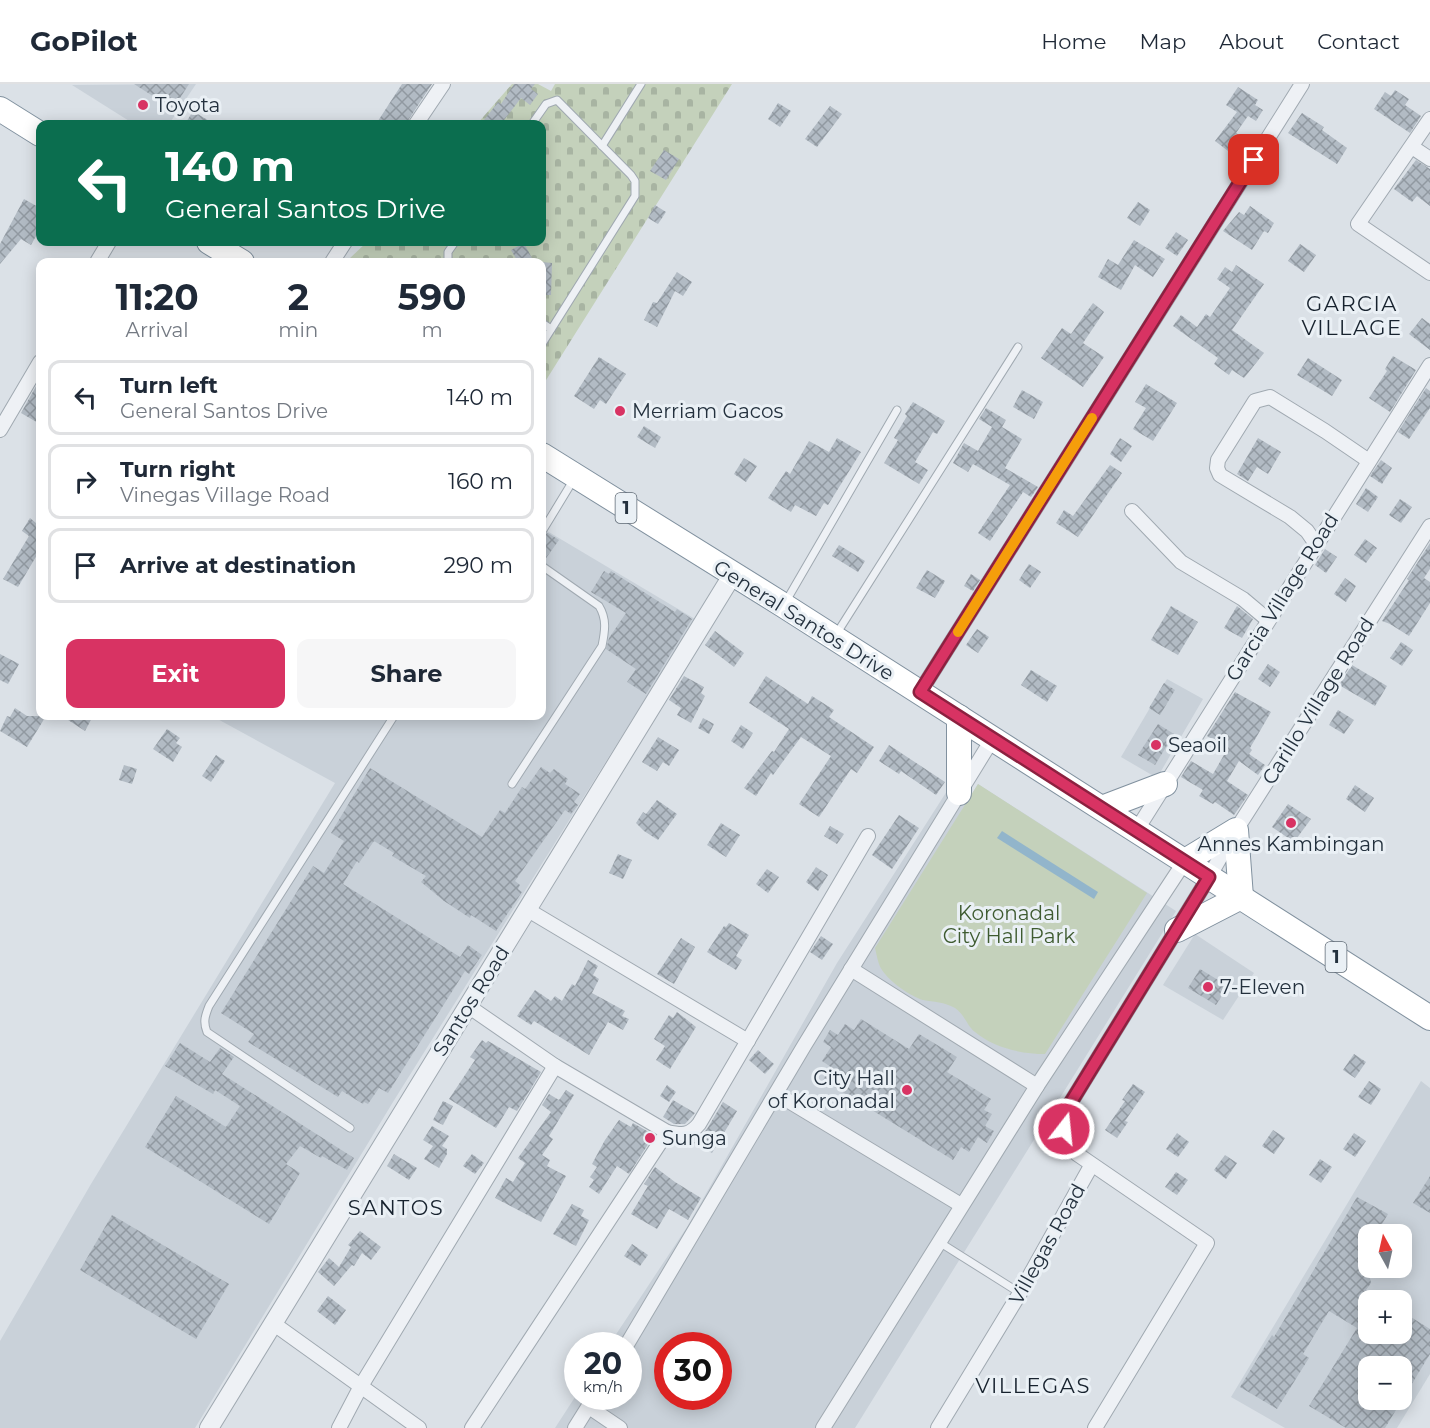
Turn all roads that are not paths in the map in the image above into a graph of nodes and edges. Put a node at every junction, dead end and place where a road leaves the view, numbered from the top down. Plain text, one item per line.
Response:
1 (443, 84) edge
2 (641, 84) edge
3 (1302, 84) edge
4 (0, 109) edge
5 (1430, 119) edge
6 (419, 120) edge
7 (535, 120) edge
8 (36, 132) edge
9 (602, 146) junction
10 (1412, 147) junction
11 (1430, 159) edge
12 (216, 246) edge
13 (235, 258) edge
14 (1430, 273) edge
15 (546, 326) edge
16 (551, 329) junction
17 (546, 337) edge
18 (1018, 347) dead end
19 (1430, 365) edge
20 (36, 369) edge
21 (897, 410) dead end
22 (0, 430) edge
23 (546, 458) edge
24 (1369, 460) junction
25 (575, 477) junction
26 (1132, 511) dead end
27 (546, 525) edge
28 (1430, 527) edge
29 (1316, 544) junction
30 (546, 569) edge
31 (733, 574) junction
32 (783, 605) junction
33 (1268, 621) junction
34 (834, 638) junction
35 (920, 692) junction
36 (959, 717) junction
37 (391, 720) edge
38 (993, 738) junction
39 (512, 784) dead end
40 (1165, 784) junction
41 (959, 793) junction
42 (1102, 808) junction
43 (1236, 830) junction
44 (1136, 831) junction
45 (868, 836) dead end
46 (1185, 861) junction
47 (1209, 877) junction
48 (1241, 897) junction
49 (528, 910) junction
50 (1177, 930) junction
51 (851, 969) junction
52 (468, 1006) junction
53 (1430, 1018) edge
54 (748, 1041) junction
55 (555, 1066) junction
56 (1037, 1086) junction
57 (777, 1094) junction
58 (350, 1128) dead end
59 (667, 1132) junction
60 (1091, 1166) junction
61 (961, 1205) junction
62 (939, 1242) junction
63 (1020, 1293) junction
64 (274, 1324) junction
65 (634, 1332) edge
66 (362, 1386) junction
67 (587, 1410) edge
68 (601, 1410) edge
69 (209, 1428) edge
70 (339, 1428) edge
71 (419, 1428) edge
72 (472, 1428) edge
73 (575, 1428) edge
74 (620, 1428) edge
75 (823, 1428) edge
76 (938, 1428) edge
77 (1095, 1428) edge

1 - 6 street
2 - 9 lane
3 - 35 street
4 - 8 highway
5 - 10 street
7 - 9 lane
9 - 16 lane
10 - 11 street
10 - 14 street
12 - 13 highway
15 - 16 lane
16 - 17 lane
18 - 34 lane
19 - 24 street, Garcia Village Road
20 - 22 street
21 - 32 lane
23 - 25 highway, General Santos Drive / 1
24 - 29 street, Garcia Village Road
24 - 29 street
25 - 27 lane
25 - 31 highway, General Santos Drive / 1
26 - 33 street
28 - 43 street, Carillo Village Road
29 - 33 street, Garcia Village Road
30 - 39 lane
31 - 32 highway, General Santos Drive / 1
31 - 49 street, Santos Road
32 - 34 highway, General Santos Drive / 1
33 - 40 street, Garcia Village Road
34 - 35 highway, General Santos Drive / 1
35 - 36 highway, General Santos Drive / 1
36 - 38 highway, General Santos Drive / 1
36 - 41 highway
37 - 58 lane
38 - 41 street
38 - 42 highway, General Santos Drive / 1
40 - 42 highway
40 - 44 street, Garcia Village Road
41 - 51 street
42 - 44 highway, General Santos Drive / 1
43 - 46 highway
43 - 47 street, Carillo Village Road
43 - 48 highway
44 - 46 highway, General Santos Drive / 1
45 - 54 street
46 - 47 highway, General Santos Drive / 1
46 - 56 street
47 - 48 highway, General Santos Drive / 1
47 - 50 street, Villegas Road
48 - 50 highway
48 - 53 highway, General Santos Drive / 1
49 - 52 street, Santos Road
49 - 54 street
50 - 60 street, Villegas Road
51 - 56 street
51 - 57 street
52 - 55 street
52 - 64 street, Santos Road
54 - 59 street
55 - 59 street
55 - 66 street
56 - 61 street
57 - 61 street
57 - 65 street
59 - 72 street
60 - 63 street, Villegas Road
60 - 77 street
61 - 62 street
62 - 63 lane
62 - 75 street
63 - 76 street, Villegas Road
64 - 66 street
64 - 69 street, Santos Road
66 - 70 street
66 - 71 street
67 - 73 street
68 - 74 street

